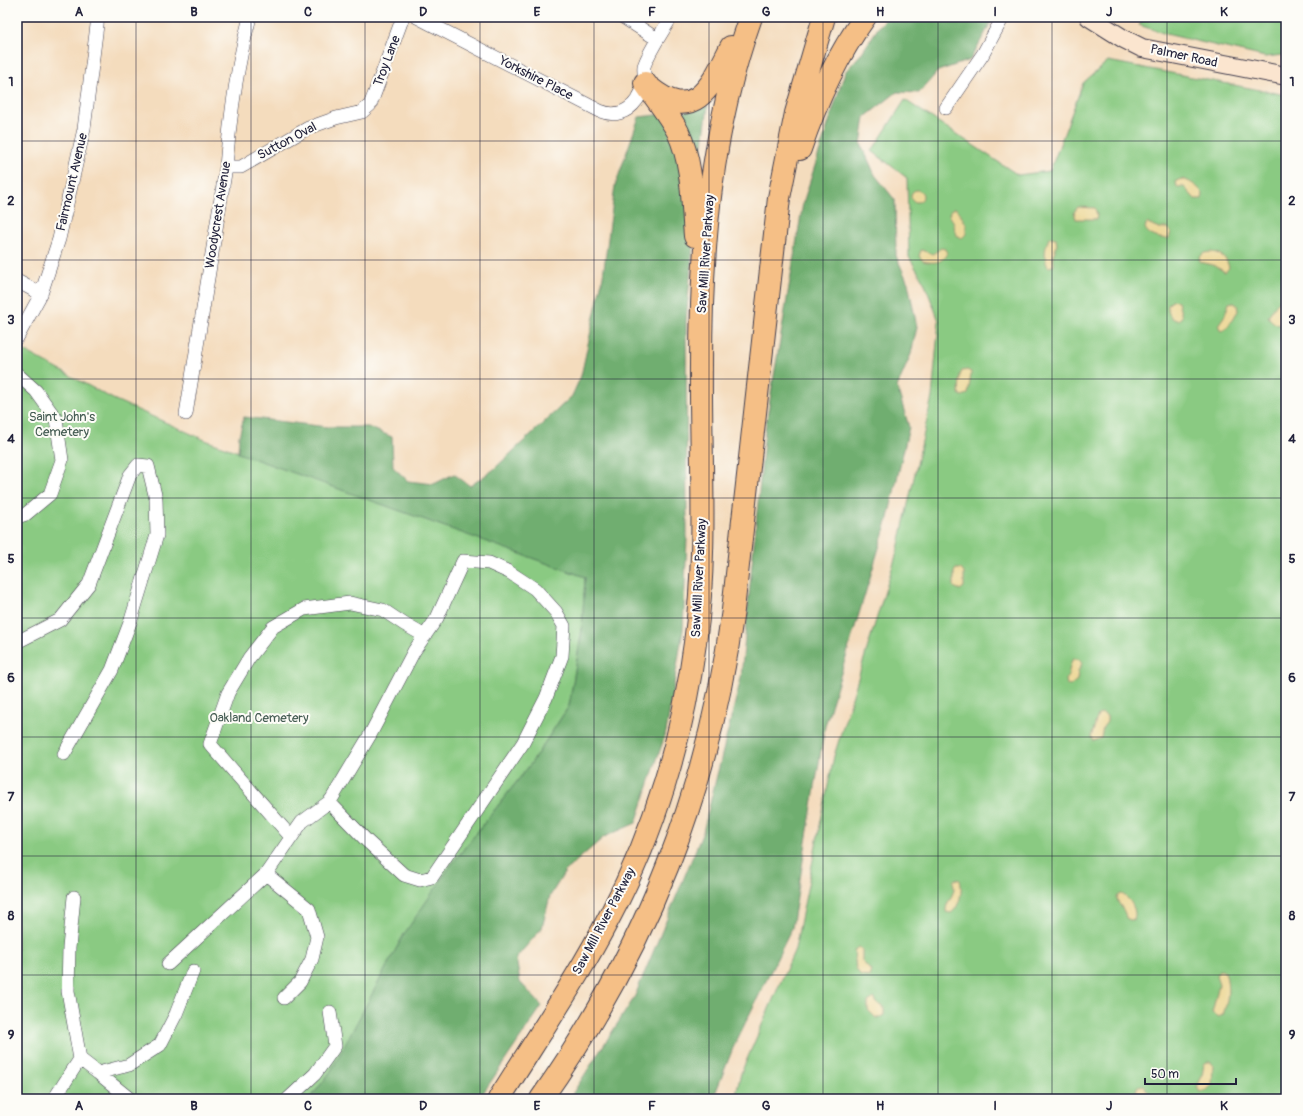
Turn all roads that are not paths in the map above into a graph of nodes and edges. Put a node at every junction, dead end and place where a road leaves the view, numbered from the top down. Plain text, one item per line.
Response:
1 (98, 17) edge
2 (250, 17) edge
3 (404, 17) edge
4 (417, 17) edge
5 (623, 17) edge
6 (671, 17) edge
7 (746, 17) edge
8 (751, 17) edge
9 (824, 17) edge
10 (865, 17) edge
11 (1003, 17) edge
12 (1089, 17) edge
13 (657, 39) junction
14 (1286, 76) edge
15 (645, 83) junction
16 (370, 105) joint
17 (946, 108) dead end
18 (226, 167) junction
19 (776, 220) junction
20 (17, 281) edge
21 (41, 294) junction
22 (701, 322) junction
23 (17, 338) edge
24 (17, 374) edge
25 (186, 414) dead end
26 (17, 517) edge
27 (425, 636) junction
28 (17, 642) edge
29 (64, 754) dead end
30 (329, 802) junction
31 (291, 837) junction
32 (266, 874) junction
33 (74, 897) dead end
34 (168, 964) dead end
35 (193, 971) dead end
36 (284, 998) dead end
37 (330, 1012) dead end
38 (80, 1059) junction
39 (98, 1073) junction
40 (54, 1099) edge
41 (130, 1099) edge
42 (288, 1099) edge
43 (499, 1099) edge
44 (541, 1099) edge

1 - 21 street, Fairmount Avenue
2 - 18 street, Woodycrest Avenue
3 - 16 street, Troy Lane
4 - 15 street, Yorkshire Place
5 - 13 street
6 - 13 street
7 - 15 highway
8 - 22 highway, Saw Mill River Parkway
9 - 19 highway
10 - 19 highway
11 - 17 street
12 - 14 street, Palmer Road
13 - 15 street
15 - 22 highway
16 - 18 street, Sutton Oval
18 - 25 street, Woodycrest Avenue
19 - 44 highway
20 - 21 street
21 - 23 street, Fairmount Avenue
22 - 43 highway, Saw Mill River Parkway
24 - 26 street
27 - 30 street
27 - 30 street
27 - 31 street
28 - 29 street
30 - 31 street
31 - 32 street
32 - 34 street
32 - 36 street
33 - 38 street
35 - 39 street
37 - 42 street
38 - 39 street
38 - 40 street
39 - 41 street

